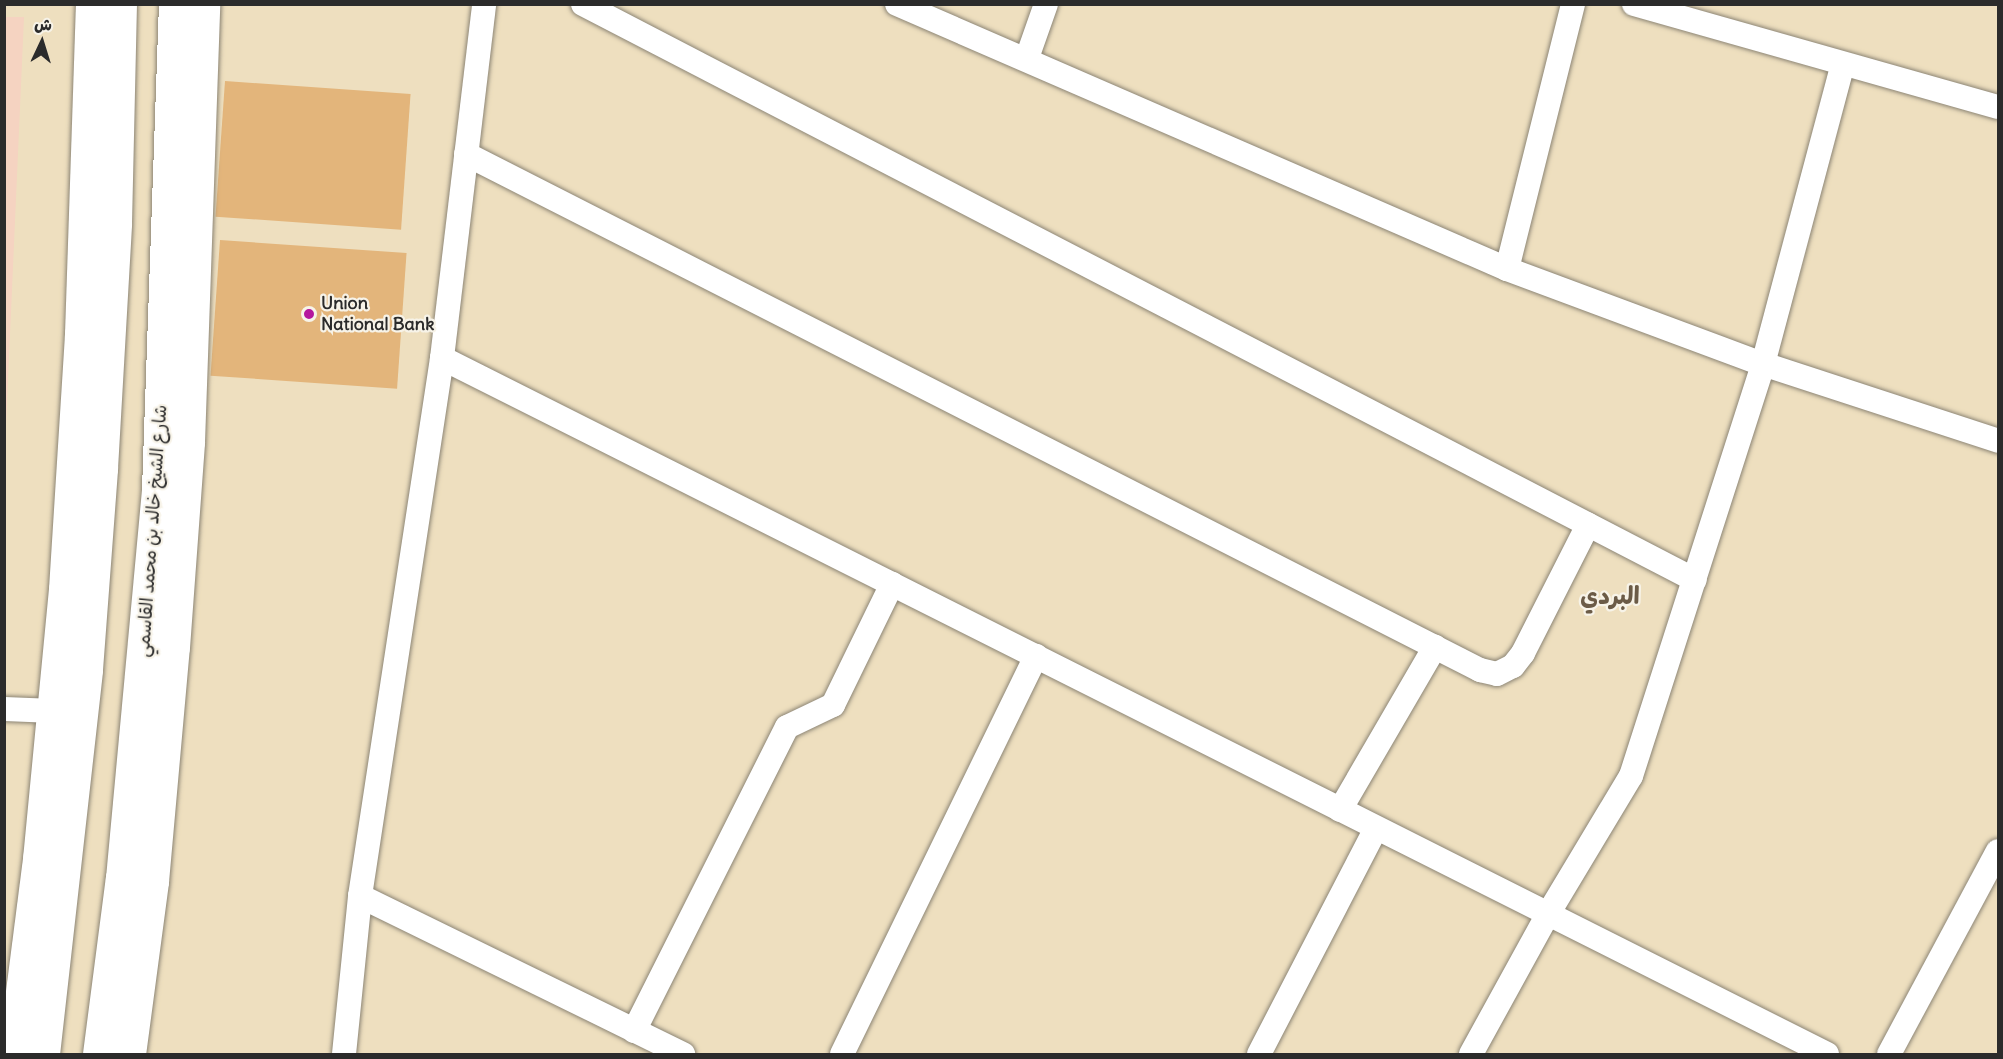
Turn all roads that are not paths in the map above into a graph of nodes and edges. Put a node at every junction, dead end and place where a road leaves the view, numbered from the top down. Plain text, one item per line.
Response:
1 (92, 4) edge
2 (120, 4) edge
3 (175, 4) edge
4 (203, 4) edge
5 (484, 4) edge
6 (583, 4) edge
7 (897, 4) edge
8 (1046, 4) edge
9 (1573, 4) edge
10 (1634, 4) edge
11 (1681, 11) edge
12 (1027, 58) junction
13 (1843, 64) junction
14 (1998, 107) edge
15 (466, 154) junction
16 (1507, 269) junction
17 (442, 358) junction
18 (1763, 363) junction
19 (1998, 441) edge
20 (88, 467) junction
21 (1588, 525) junction
22 (1695, 580) junction
23 (892, 584) junction
24 (1436, 647) junction
25 (1036, 656) junction
26 (4, 709) edge
27 (55, 711) junction
28 (1340, 810) junction
29 (1377, 828) junction
30 (1998, 851) edge
31 (137, 879) junction
32 (360, 896) junction
33 (1548, 914) junction
34 (634, 1030) junction
35 (14, 1054) edge
36 (43, 1054) edge
37 (99, 1054) edge
38 (129, 1054) edge
39 (344, 1054) edge
40 (683, 1054) edge
41 (842, 1054) edge
42 (1259, 1054) edge
43 (1471, 1054) edge
44 (1827, 1054) edge
45 (1889, 1054) edge

1 - 20 main road
2 - 20 main road
3 - 31 main road, شارع الشيخ خالد بن محمد القاسمي
4 - 31 main road
5 - 15 street
6 - 21 street
7 - 12 street
8 - 12 street
9 - 16 street
10 - 11 street
11 - 13 street
12 - 16 street
13 - 14 street
13 - 18 street
15 - 17 street
15 - 24 street
16 - 18 street
17 - 23 street
17 - 32 street
18 - 19 street
18 - 22 street
20 - 27 main road
20 - 36 main road
21 - 22 street
21 - 24 street
22 - 33 street
23 - 25 street
23 - 34 street
24 - 28 street
25 - 28 street
25 - 41 street
26 - 27 street
27 - 35 main road
28 - 29 street
29 - 33 street
29 - 42 street
30 - 45 street
31 - 37 main road, شارع الشيخ خالد بن محمد القاسمي
31 - 38 main road
32 - 34 street
32 - 39 street
33 - 43 street
33 - 44 street
34 - 40 street

